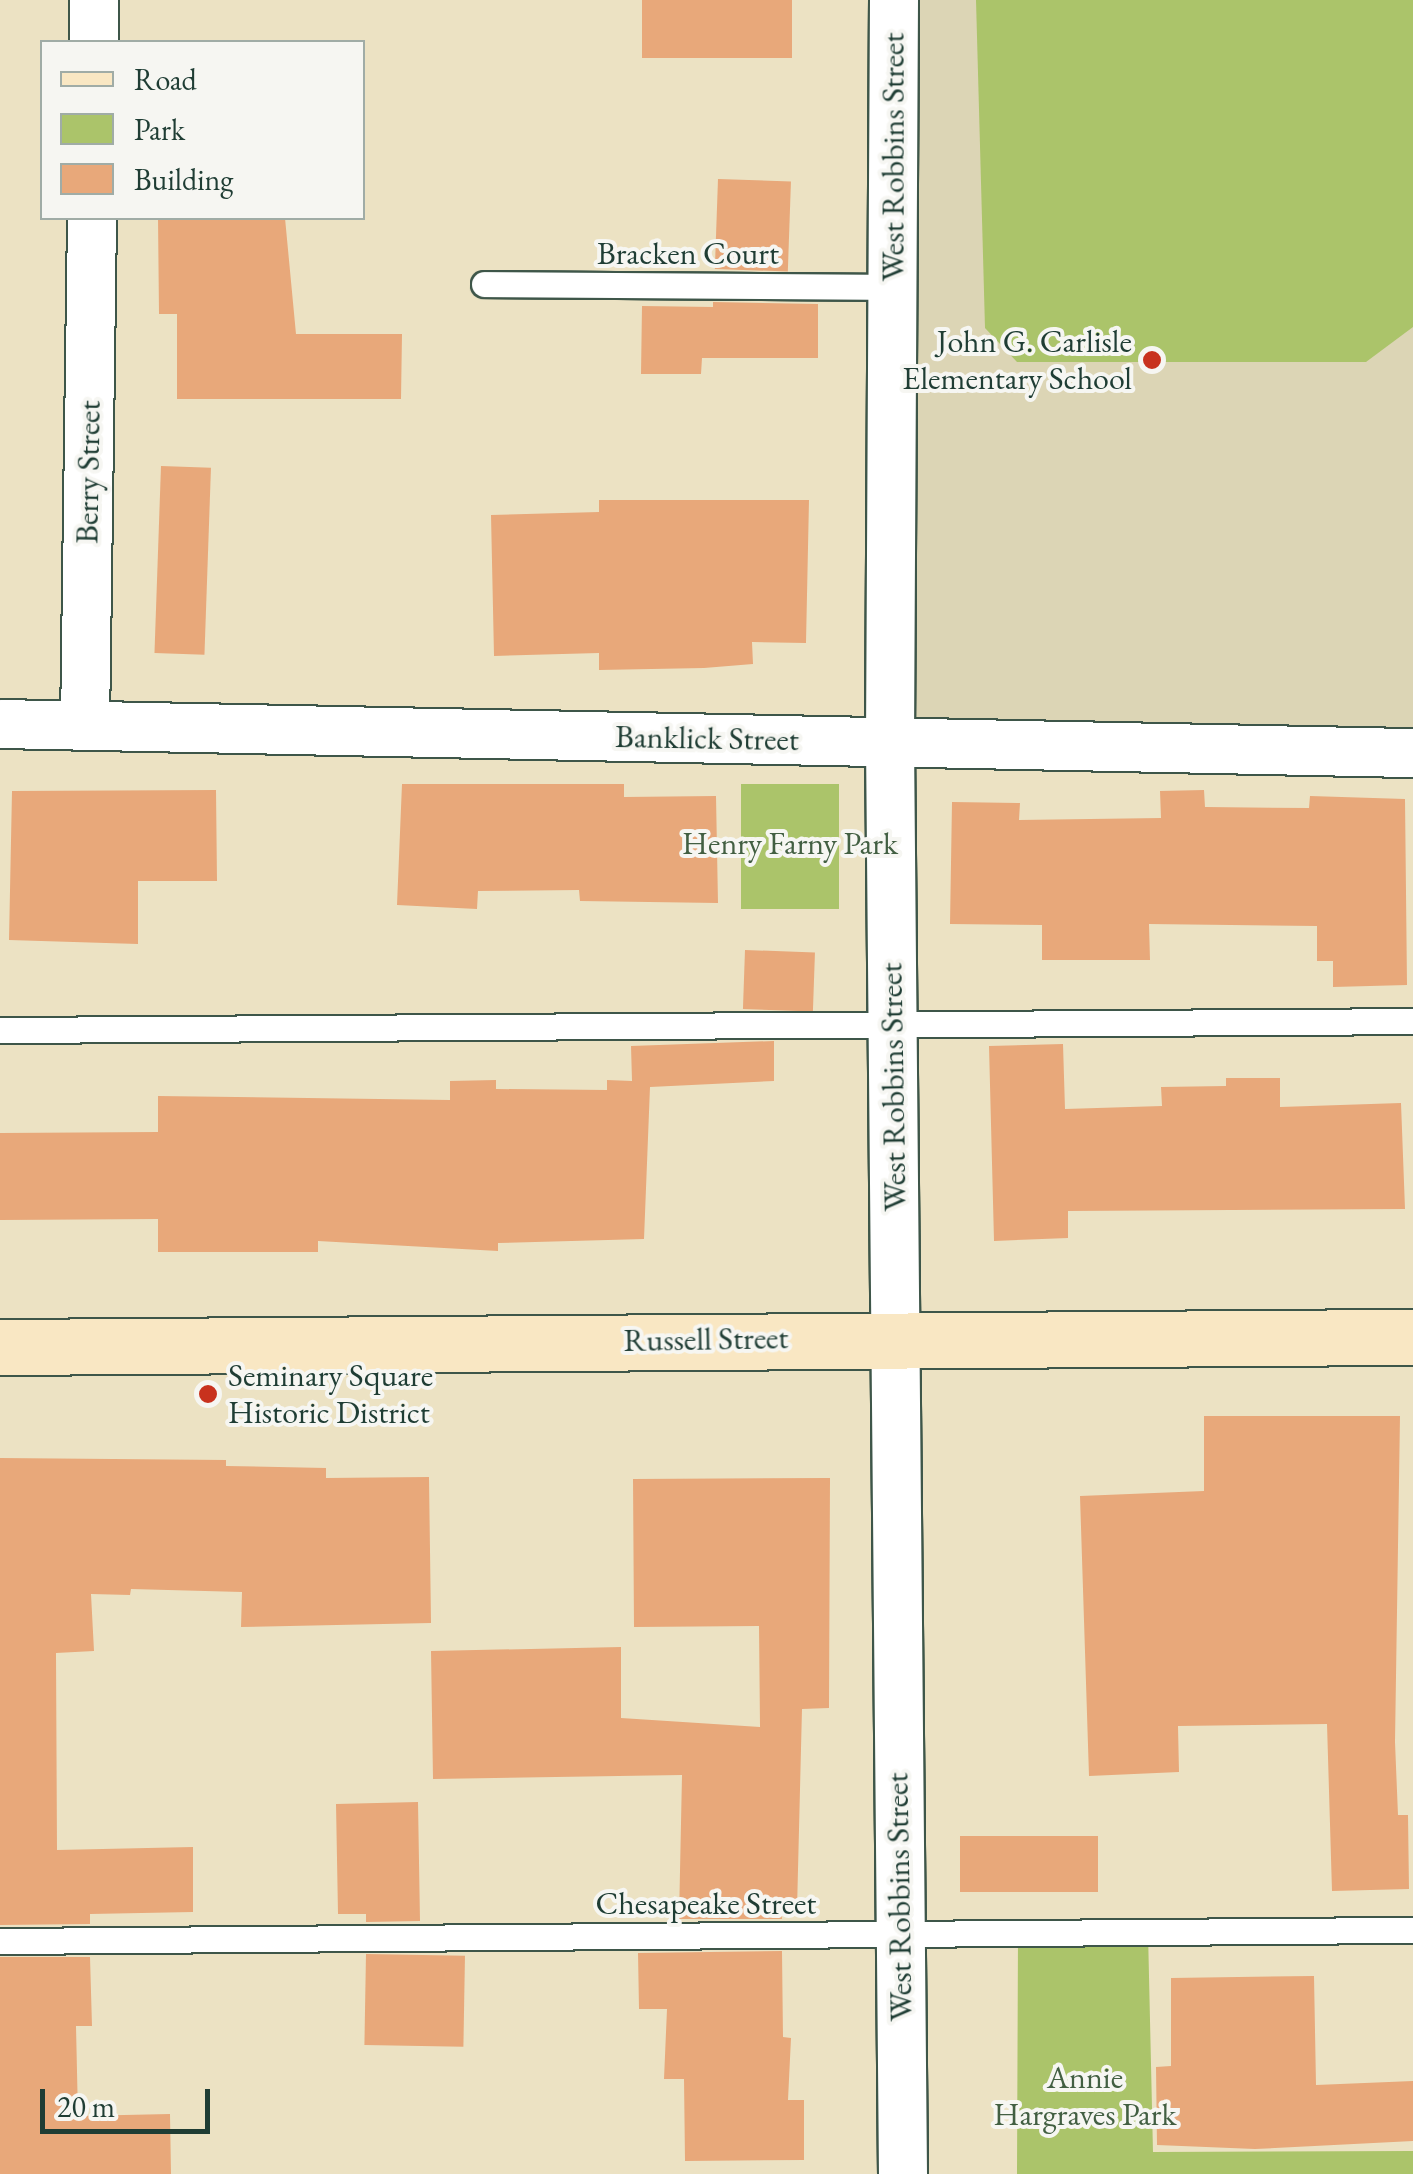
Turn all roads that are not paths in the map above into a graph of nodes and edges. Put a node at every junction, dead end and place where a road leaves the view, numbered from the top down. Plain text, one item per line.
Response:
1 (94, 0) edge
2 (894, 0) edge
3 (94, 40) edge
4 (92, 220) edge
5 (484, 284) dead end
6 (892, 287) junction
7 (0, 724) edge
8 (85, 726) junction
9 (890, 742) junction
10 (1413, 754) edge
11 (1413, 1022) edge
12 (892, 1024) junction
13 (0, 1030) edge
14 (1413, 1336) edge
15 (896, 1337) junction
16 (0, 1347) edge
17 (1413, 1930) edge
18 (899, 1934) junction
19 (0, 1941) edge
20 (903, 2174) edge

1 - 3 street
2 - 6 street, West Robbins Street
4 - 8 street, Berry Street
5 - 6 lane, Bracken Court
6 - 9 street, West Robbins Street
7 - 8 street, Banklick Street
8 - 9 street, Banklick Street
9 - 10 street, Banklick Street
9 - 12 street, West Robbins Street
11 - 12 lane
12 - 13 lane
12 - 15 street, West Robbins Street
14 - 15 street, Russell Street
15 - 16 street, Russell Street
15 - 18 street, West Robbins Street
17 - 18 lane, Chesapeake Street
18 - 19 lane, Chesapeake Street
18 - 20 street, West Robbins Street

